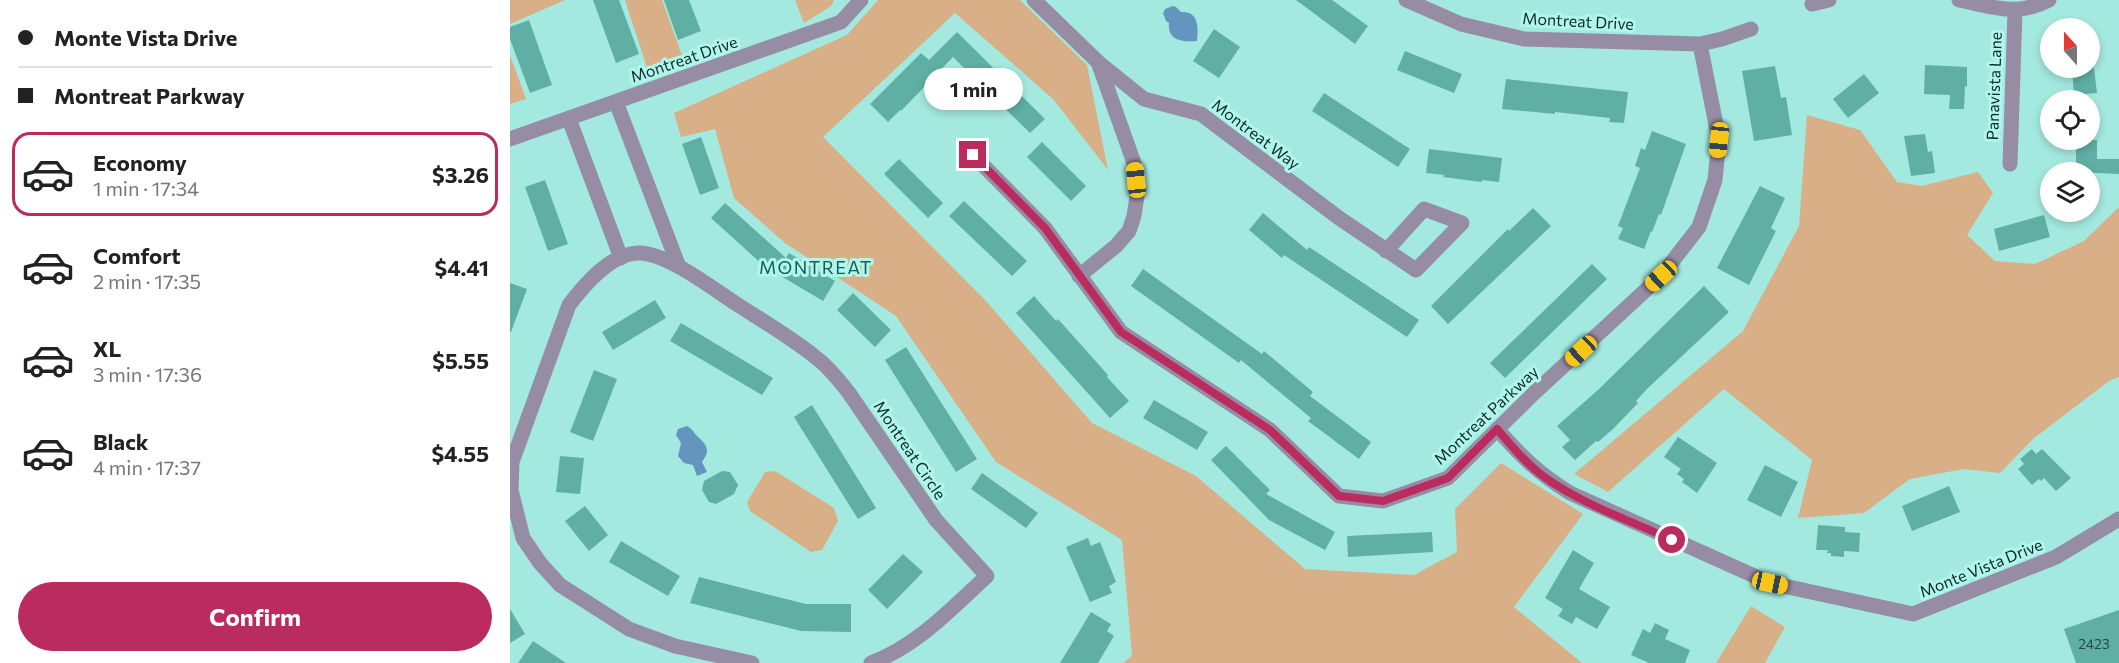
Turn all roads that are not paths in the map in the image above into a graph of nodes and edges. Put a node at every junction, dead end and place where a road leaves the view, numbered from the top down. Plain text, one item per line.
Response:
1 (861, 0) edge
2 (1035, 0) edge
3 (1407, 0) edge
4 (1829, 0) edge
5 (1959, 0) edge
6 (2049, 0) edge
7 (1812, 4) dead end
8 (2015, 11) junction
9 (1751, 29) dead end
10 (1700, 44) junction
11 (1098, 62) junction
12 (616, 102) junction
13 (569, 119) junction
14 (510, 139) edge
15 (973, 155) dead end
16 (2010, 164) dead end
17 (1386, 251) junction
18 (621, 258) junction
19 (679, 267) junction
20 (1079, 276) junction
21 (1497, 429) junction
22 (2119, 519) edge
23 (752, 663) edge
24 (871, 663) edge

1 - 12 street, Montreat Drive
2 - 11 street, Montreat Way
3 - 10 street, Montreat Drive
4 - 7 street
5 - 8 street
6 - 8 street
8 - 16 street, Panavista Lane
9 - 10 street, Montreat Drive
10 - 21 street, Montreat Parkway
11 - 17 street, Montreat Way
11 - 20 street, Montreat Way
12 - 13 street, Montreat Drive
12 - 19 street
13 - 14 street, Montreat Drive
13 - 18 street
15 - 20 street, Montreat Parkway
17 - 17 street, Montreat Way
18 - 19 street, Montreat Circle
18 - 23 street, Montreat Circle
19 - 24 street, Montreat Circle
20 - 21 street, Montreat Parkway
21 - 22 street, Monte Vista Drive

